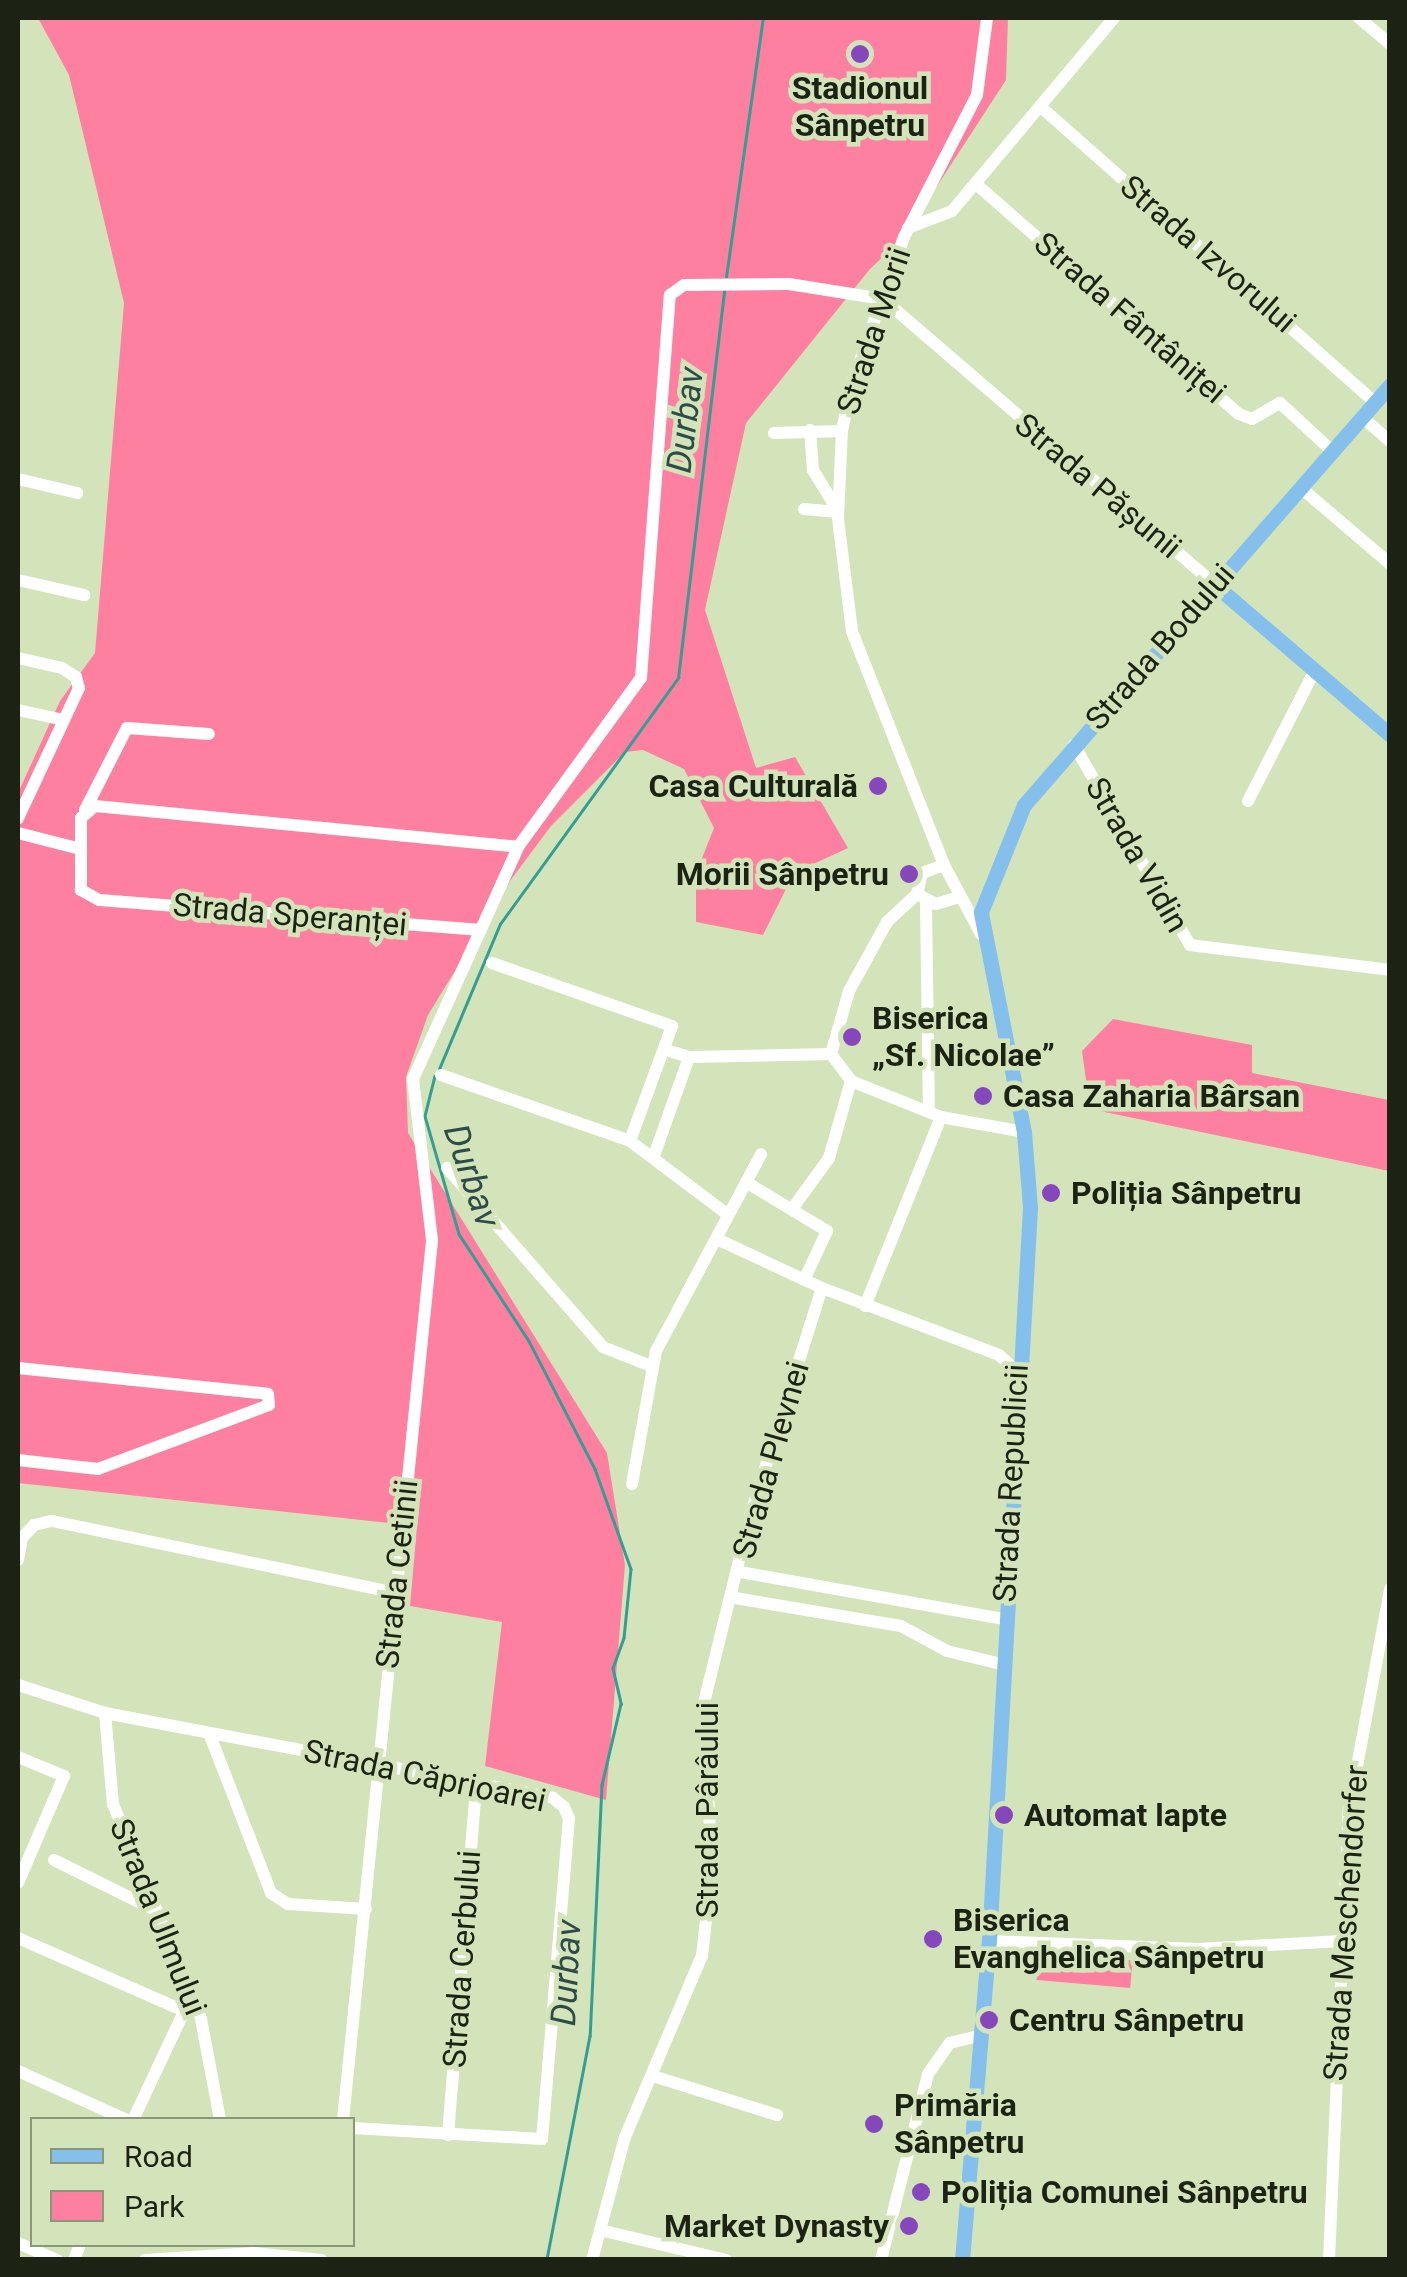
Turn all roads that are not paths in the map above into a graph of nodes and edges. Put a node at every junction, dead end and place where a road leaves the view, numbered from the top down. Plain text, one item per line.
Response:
1 (987, 18) edge
2 (1114, 18) edge
3 (1359, 18) edge
4 (1390, 44) edge
5 (1041, 107) junction
6 (976, 184) junction
7 (908, 228) junction
8 (883, 300) junction
9 (1390, 385) edge
10 (1375, 402) junction
11 (1362, 417) junction
12 (810, 430) junction
13 (842, 431) junction
14 (774, 433) dead end
15 (1390, 441) edge
16 (1332, 451) junction
17 (18, 479) edge
18 (1300, 488) junction
19 (77, 493) dead end
20 (804, 509) dead end
21 (838, 512) junction
22 (1390, 564) edge
23 (18, 580) edge
24 (1215, 585) junction
25 (84, 595) dead end
26 (18, 658) edge
27 (1315, 670) junction
28 (18, 710) edge
29 (64, 720) junction
30 (208, 734) dead end
31 (1390, 735) edge
32 (1074, 745) junction
33 (1248, 801) dead end
34 (84, 810) junction
35 (18, 818) edge
36 (18, 833) edge
37 (78, 848) junction
38 (518, 848) junction
39 (944, 865) junction
40 (922, 898) junction
41 (968, 906) junction
42 (481, 930) junction
43 (980, 934) joint
44 (492, 963) dead end
45 (1390, 970) edge
46 (666, 1050) junction
47 (831, 1054) junction
48 (689, 1057) junction
49 (441, 1076) dead end
50 (851, 1082) junction
51 (935, 1115) junction
52 (1024, 1132) junction
53 (630, 1141) junction
54 (760, 1154) dead end
55 (654, 1156) junction
56 (448, 1168) dead end
57 (746, 1182) junction
58 (792, 1209) junction
59 (727, 1214) junction
60 (718, 1240) junction
61 (804, 1280) junction
62 (822, 1288) junction
63 (865, 1306) junction
64 (1020, 1346) junction
65 (998, 1355) junction
66 (653, 1367) junction
67 (18, 1368) edge
68 (1018, 1372) junction
69 (18, 1460) edge
70 (632, 1484) dead end
71 (18, 1560) edge
72 (740, 1572) junction
73 (1390, 1589) edge
74 (396, 1593) junction
75 (735, 1598) junction
76 (1003, 1619) junction
77 (1001, 1664) junction
78 (18, 1685) edge
79 (105, 1713) junction
80 (209, 1732) junction
81 (18, 1757) edge
82 (377, 1764) junction
83 (476, 1784) junction
84 (54, 1860) dead end
85 (18, 1883) edge
86 (366, 1909) junction
87 (155, 1910) junction
88 (18, 1938) edge
89 (989, 1941) junction
90 (1342, 1941) junction
91 (188, 2006) junction
92 (978, 2036) junction
93 (18, 2071) edge
94 (653, 2076) junction
95 (778, 2115) dead end
96 (123, 2117) edge
97 (132, 2117) edge
98 (219, 2117) edge
99 (343, 2117) edge
100 (355, 2128) edge
101 (448, 2135) junction
102 (600, 2230) junction
103 (18, 2243) edge
104 (253, 2249) edge
105 (315, 2253) edge
106 (178, 2258) edge
107 (57, 2260) edge
108 (145, 2260) edge
109 (592, 2260) edge
110 (726, 2260) edge
111 (881, 2260) edge
112 (962, 2260) edge
113 (1330, 2260) edge

1 - 7 street, Strada Morii
2 - 5 street
3 - 4 street
5 - 6 street
5 - 10 street, Strada Izvorului
6 - 7 street
6 - 16 street, Strada Fântâniței
7 - 8 street, Strada Morii
8 - 13 street, Strada Morii
8 - 24 street, Strada Pășunii
8 - 38 street, Strada Cetinii
9 - 10 main road, Strada Bodului
10 - 11 main road, Strada Bodului
11 - 15 street
11 - 16 main road, Strada Bodului
12 - 13 street
12 - 14 street
12 - 21 street
13 - 21 street, Strada Morii
16 - 18 main road, Strada Bodului
17 - 19 street
18 - 22 street
18 - 24 main road, Strada Bodului
20 - 21 street
21 - 39 street, Strada Morii
23 - 25 street
24 - 27 main road, Strada Pășunii
24 - 32 main road, Strada Bodului
26 - 29 street
27 - 31 main road, Strada Pășunii
27 - 33 street
28 - 29 street
29 - 35 street
30 - 34 street
32 - 41 main road, Strada Bodului
32 - 45 street, Strada Vidin
34 - 37 street
34 - 38 street
36 - 37 street
37 - 42 street, Strada Speranței
38 - 42 street, Strada Cetinii
39 - 40 street
39 - 41 street, Strada Morii
40 - 41 street
40 - 47 street
40 - 51 street
41 - 43 main road, Strada Bodului
42 - 74 street, Strada Cetinii
43 - 52 main road, Strada Republicii
44 - 46 street
46 - 48 street
46 - 53 street
47 - 48 street
47 - 50 street
48 - 55 street
49 - 53 street
50 - 51 street
50 - 58 street
51 - 52 street
51 - 63 street
52 - 64 main road, Strada Republicii
53 - 55 street
54 - 57 street
55 - 59 street
56 - 66 street
57 - 58 street
57 - 59 street
58 - 61 street
59 - 60 street
60 - 61 street
60 - 66 street
61 - 62 street
62 - 63 street
62 - 72 street, Strada Plevnei
63 - 65 street
64 - 65 street
64 - 68 main road, Strada Republicii
65 - 68 street
66 - 70 street
67 - 69 street
68 - 76 main road, Strada Republicii
71 - 74 street
72 - 75 street, Strada Plevnei
72 - 76 street
73 - 90 street, Strada Meschendorfer
74 - 82 street, Strada Cetinii
75 - 77 street, Strada Plevnei
75 - 94 street, Strada Pârâului
76 - 77 main road, Strada Republicii
77 - 89 main road, Strada Republicii
78 - 79 street, Strada Căprioarei
79 - 80 street, Strada Căprioarei
79 - 87 street, Strada Ulmului
80 - 82 street, Strada Căprioarei
80 - 86 street
81 - 85 street
82 - 83 street, Strada Căprioarei
82 - 86 street, Strada Cetinii
83 - 101 street, Strada Cerbului
83 - 101 street, Strada Căprioarei
84 - 87 street
86 - 99 street, Strada Cetinii
87 - 91 street, Strada Ulmului
88 - 91 street
89 - 90 street
89 - 92 main road, Strada Republicii
90 - 113 street, Strada Meschendorfer
91 - 97 street
91 - 98 street, Strada Ulmului
92 - 111 street
92 - 112 main road, Strada Republicii
93 - 96 street
94 - 95 street
94 - 102 street, Strada Pârâului
100 - 101 street
102 - 109 street, Strada Pârâului
102 - 110 street
103 - 107 street
104 - 105 street
104 - 106 street
106 - 108 street

